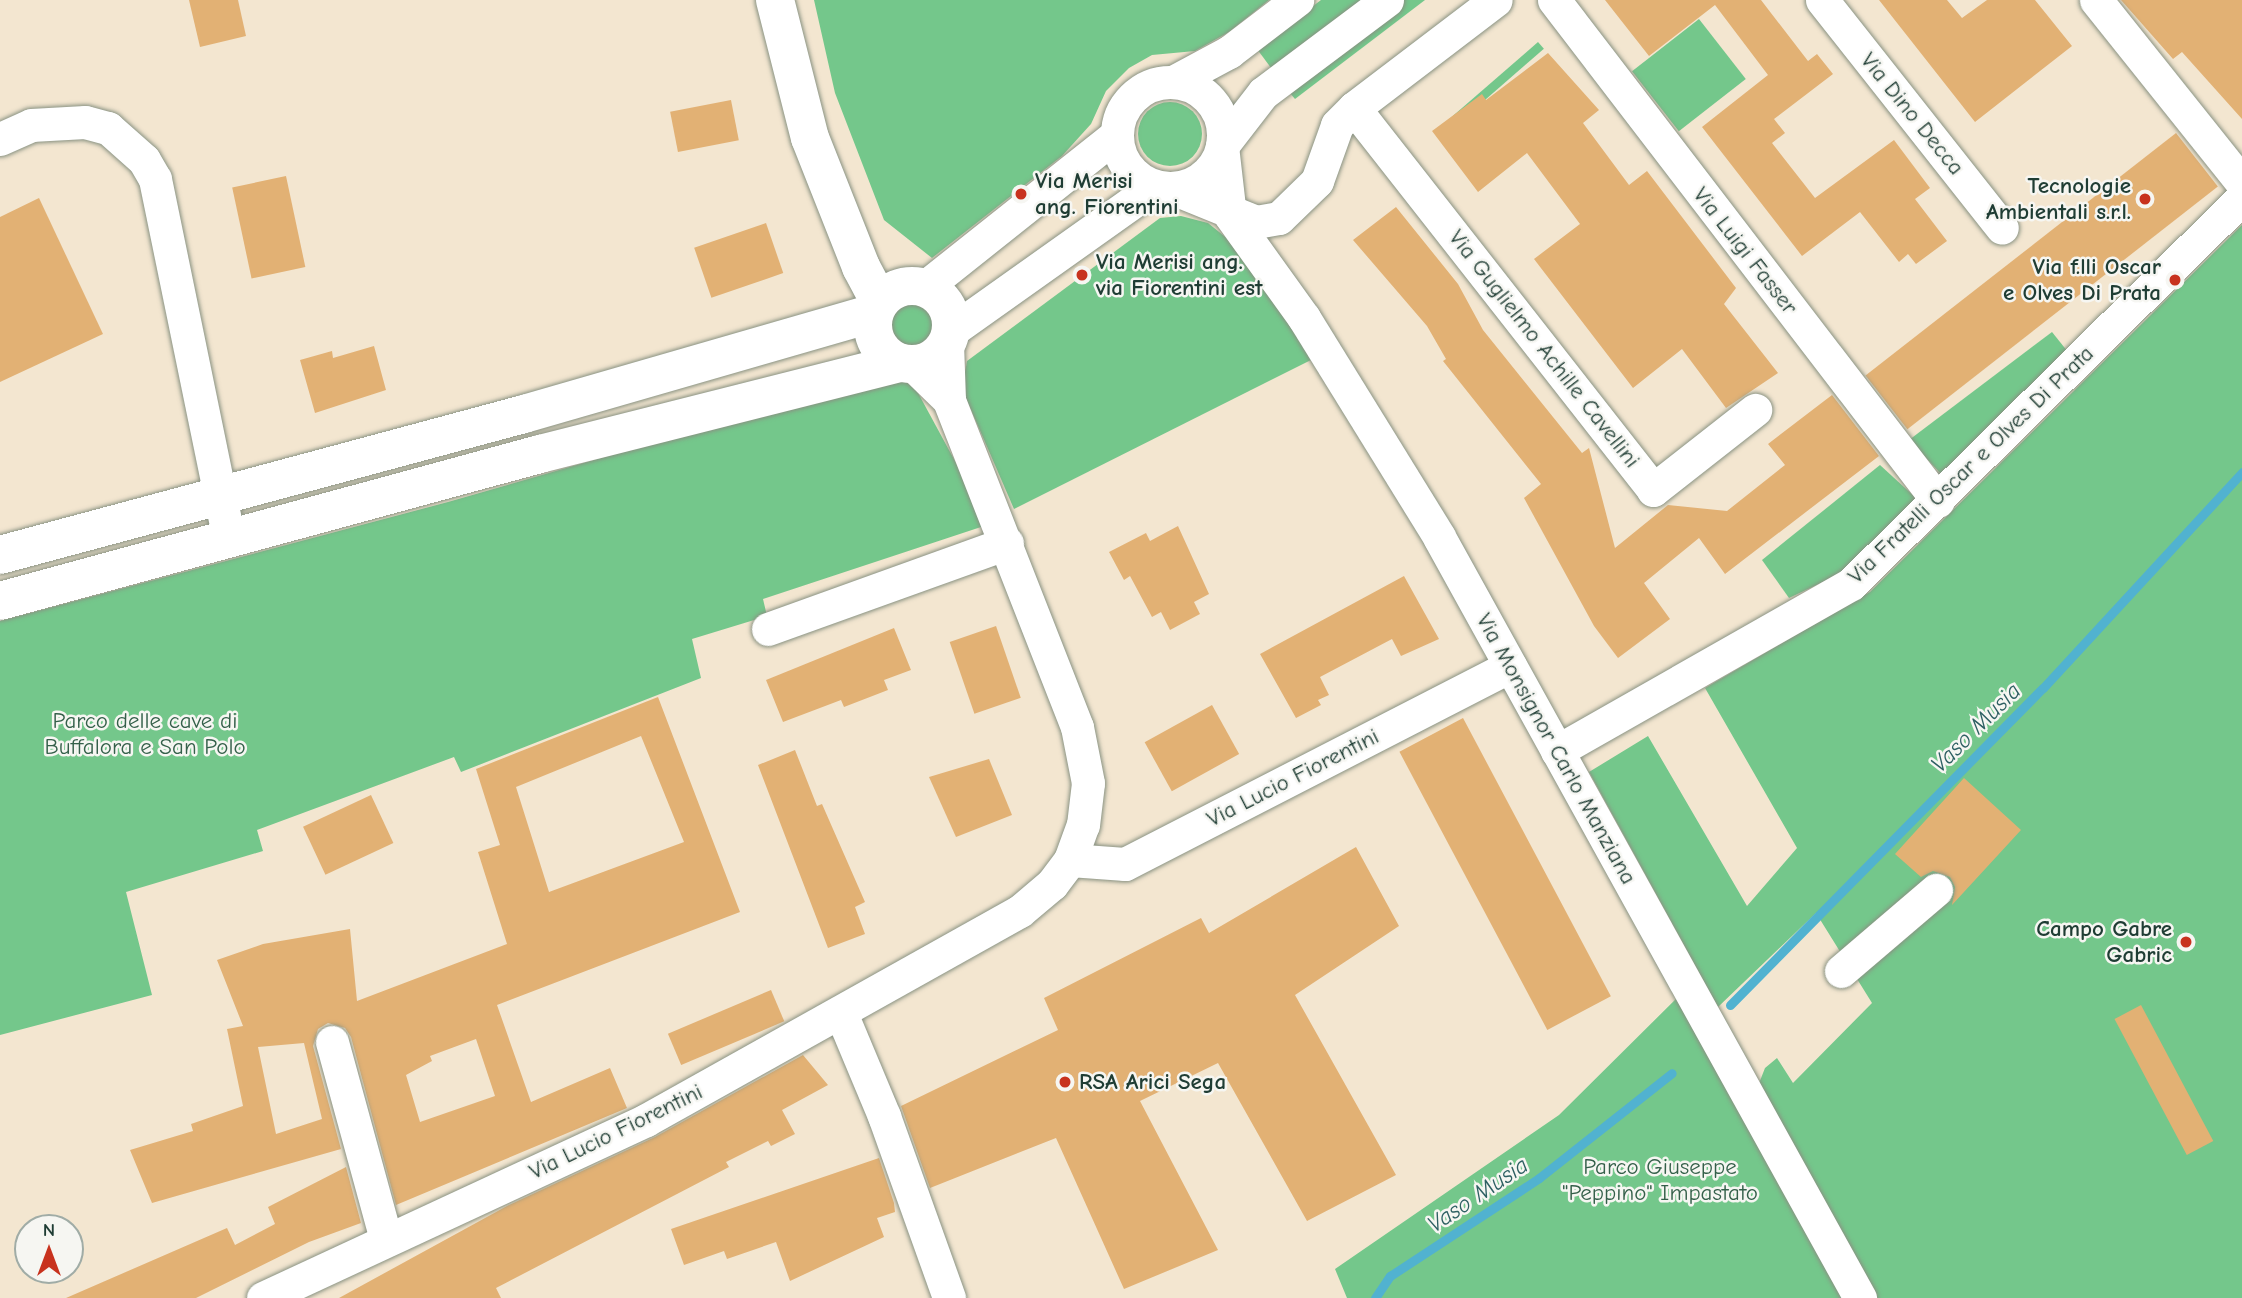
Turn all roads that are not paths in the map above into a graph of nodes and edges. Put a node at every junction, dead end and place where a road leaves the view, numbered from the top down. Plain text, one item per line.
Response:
1 (775, 0) edge
2 (1297, 0) edge
3 (1387, 0) edge
4 (1496, 0) edge
5 (1553, 0) edge
6 (1822, 0) edge
7 (2096, 0) edge
8 (1173, 82) junction
9 (1354, 108) junction
10 (1116, 135) junction
11 (0, 139) edge
12 (1222, 146) junction
13 (2242, 183) edge
14 (1163, 187) junction
15 (2242, 198) edge
16 (1230, 215) junction
17 (2002, 228) dead end
18 (898, 297) junction
19 (949, 337) junction
20 (907, 364) junction
21 (949, 400) junction
22 (1755, 410) dead end
23 (220, 496) junction
24 (1938, 501) junction
25 (229, 539) junction
26 (1007, 543) junction
27 (0, 555) edge
28 (0, 601) edge
29 (768, 629) dead end
30 (1510, 666) junction
31 (1557, 751) junction
32 (1070, 860) junction
33 (1936, 891) dead end
34 (1841, 971) dead end
35 (841, 1013) junction
36 (332, 1042) dead end
37 (386, 1240) junction
38 (262, 1298) edge
39 (948, 1298) edge
40 (1860, 1298) edge

1 - 18 street
2 - 8 street
3 - 12 street
4 - 9 street
5 - 24 street, Via Luigi Fasser
6 - 17 street, Via Dino Decca
7 - 13 street
8 - 10 street
8 - 12 street
9 - 16 street
9 - 22 street, Via Guglielmo Achille Cavellini
10 - 14 street
10 - 18 street
11 - 23 street
12 - 14 street
12 - 16 street, Via Monsignor Carlo Manziana
14 - 16 street, Via Monsignor Carlo Manziana
14 - 19 street
15 - 24 street, Via Fratelli Oscar e Olves Di Prata
16 - 30 street, Via Monsignor Carlo Manziana
18 - 19 street
18 - 20 street
18 - 23 street
19 - 20 street
19 - 21 street, Via Lucio Fiorentini
20 - 21 street, Via Lucio Fiorentini
20 - 25 street
21 - 26 street, Via Lucio Fiorentini
23 - 25 street
23 - 27 street
24 - 31 street, Via Fratelli Oscar e Olves Di Prata
25 - 28 street
26 - 29 street
26 - 32 street, Via Lucio Fiorentini
30 - 31 street, Via Monsignor Carlo Manziana
30 - 32 street, Via Lucio Fiorentini
31 - 40 street, Via Monsignor Carlo Manziana
32 - 35 street, Via Lucio Fiorentini
33 - 34 street
35 - 37 street, Via Lucio Fiorentini
35 - 39 street
36 - 37 street
37 - 38 street, Via Lucio Fiorentini

